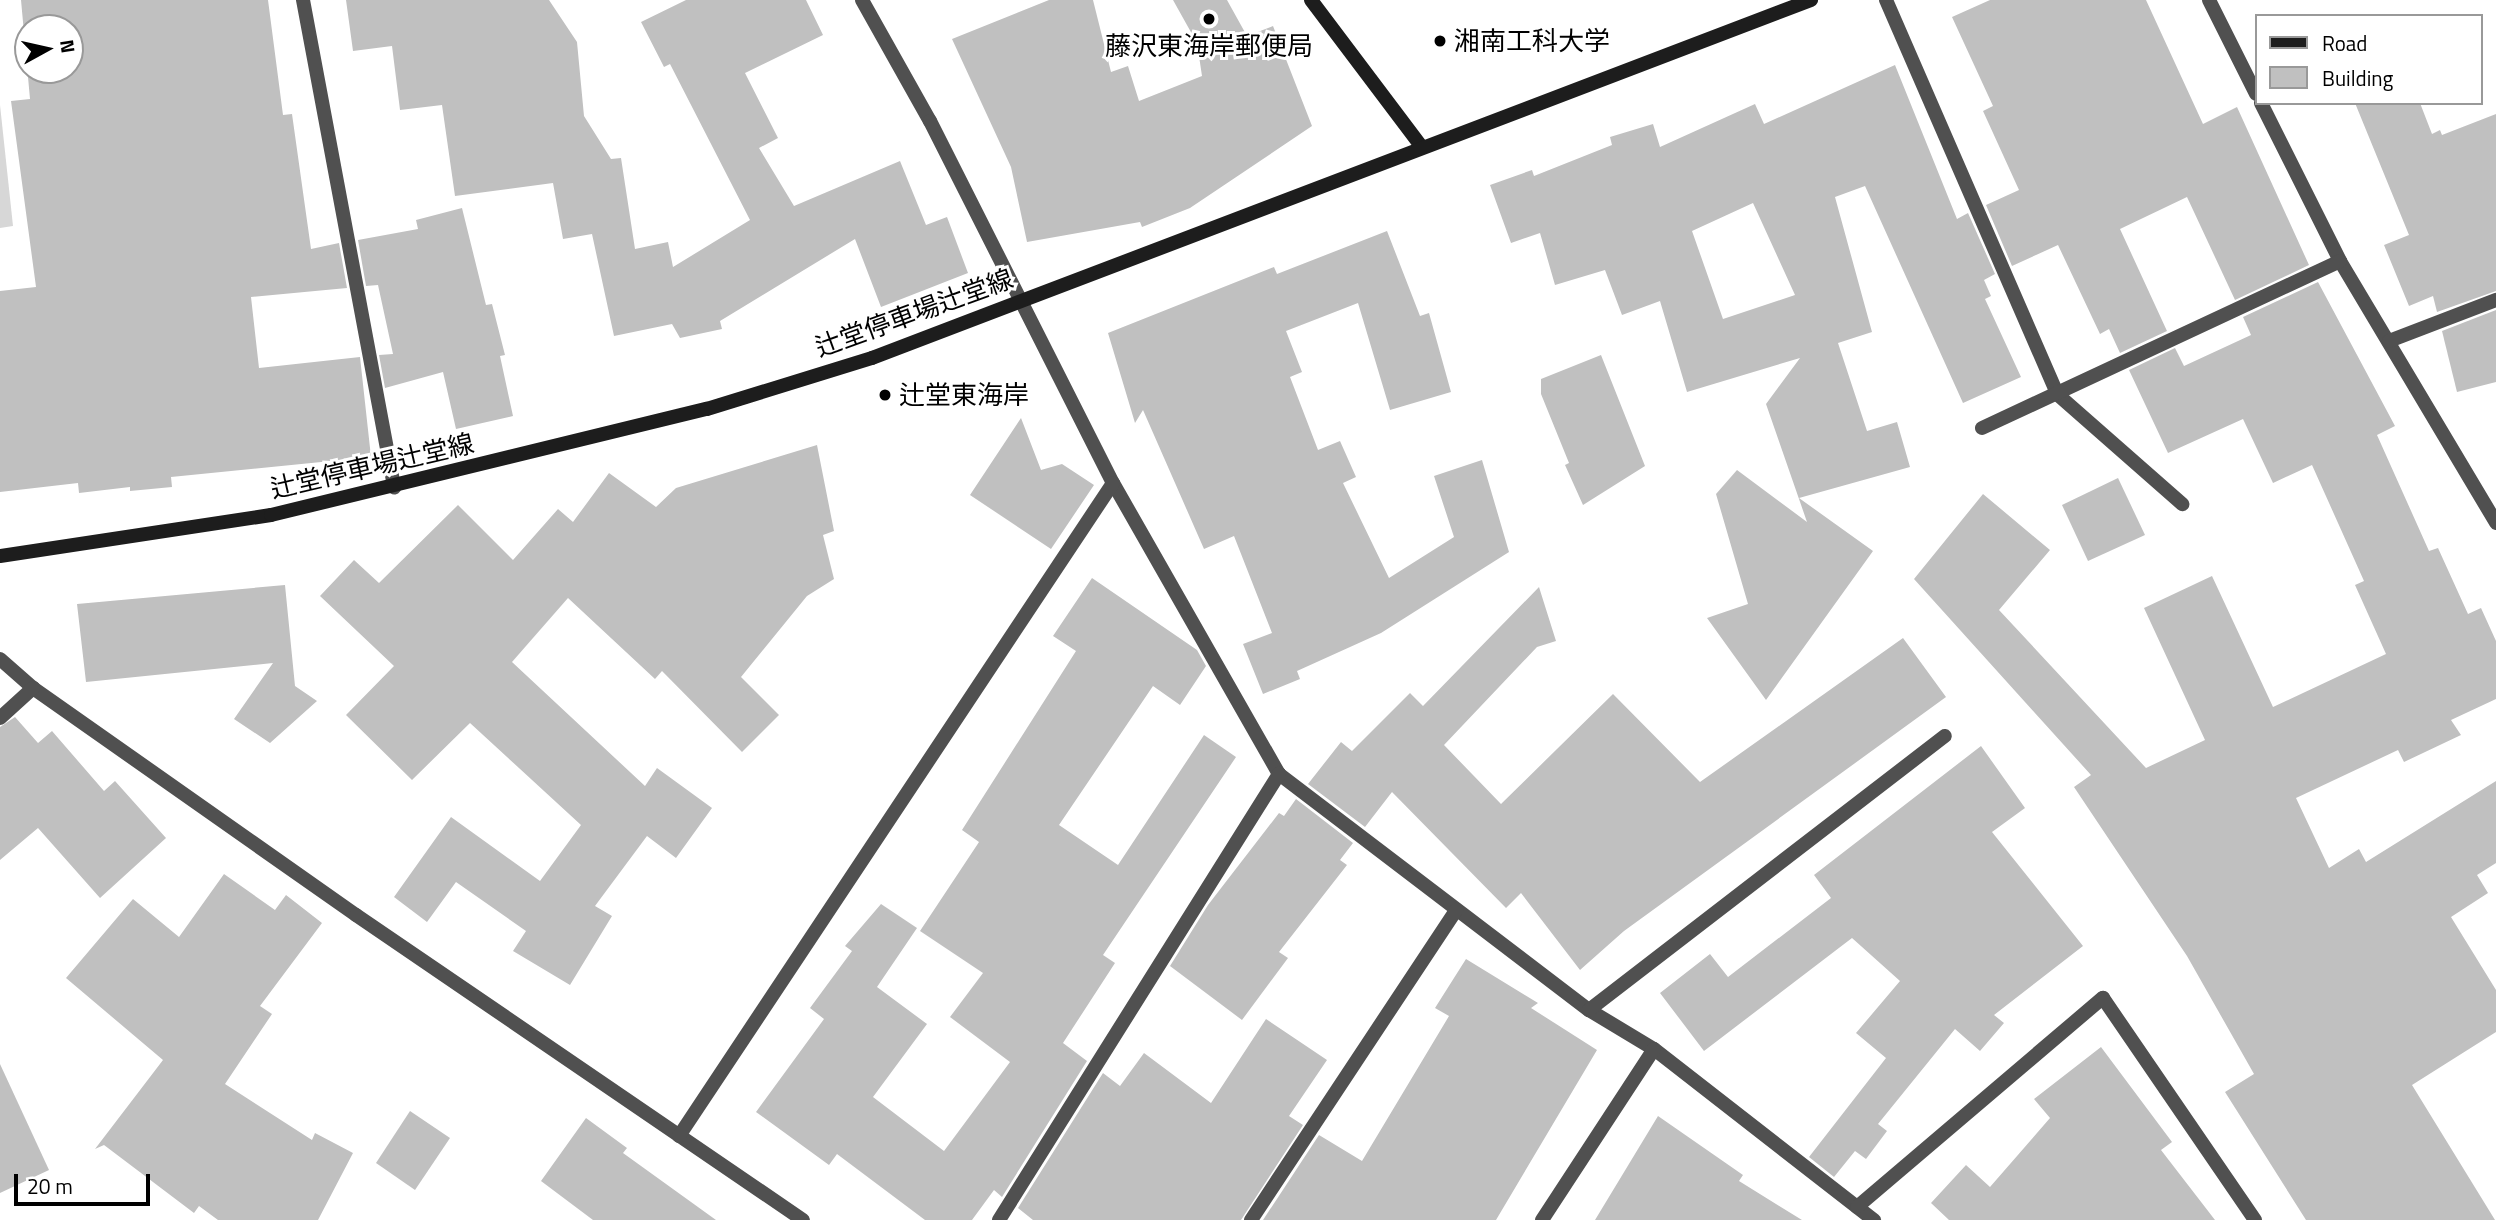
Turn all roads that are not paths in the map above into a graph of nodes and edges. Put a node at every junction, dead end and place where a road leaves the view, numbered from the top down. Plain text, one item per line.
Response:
1 (303, 0) edge
2 (862, 0) edge
3 (1311, 0) edge
4 (1811, 0) edge
5 (1886, 0) edge
6 (2209, 0) edge
7 (2254, 90) edge
8 (2262, 105) edge
9 (1421, 146) junction
10 (2340, 261) junction
11 (2496, 300) edge
12 (1021, 301) junction
13 (2389, 341) junction
14 (2057, 394) junction
15 (1982, 428) dead end
16 (1113, 483) junction
17 (394, 488) junction
18 (2182, 503) dead end
19 (2496, 523) edge
20 (0, 556) edge
21 (0, 659) edge
22 (33, 688) junction
23 (0, 718) edge
24 (1945, 736) dead end
25 (1279, 774) junction
26 (1456, 911) junction
27 (1589, 1010) junction
28 (1654, 1049) junction
29 (679, 1136) junction
30 (1857, 1207) junction
31 (803, 1220) edge
32 (999, 1220) edge
33 (1251, 1220) edge
34 (1542, 1220) edge
35 (1874, 1220) edge
36 (2255, 1220) edge

1 - 17 street
2 - 12 street
3 - 9 main road
4 - 9 main road, 辻堂停車場辻堂線
5 - 14 street
6 - 7 street
8 - 10 street
9 - 12 main road, 辻堂停車場辻堂線
10 - 13 street
10 - 14 street
11 - 13 street
12 - 16 street
12 - 17 main road, 辻堂停車場辻堂線
13 - 19 street
14 - 15 street
14 - 18 street
16 - 25 street
16 - 29 street
17 - 20 main road, 辻堂停車場辻堂線
21 - 22 street
22 - 23 street
22 - 29 street
24 - 27 street
25 - 26 street
25 - 32 street
26 - 27 street
26 - 33 street
27 - 28 street
28 - 30 street
28 - 34 street
29 - 31 street
30 - 35 street
30 - 36 street

